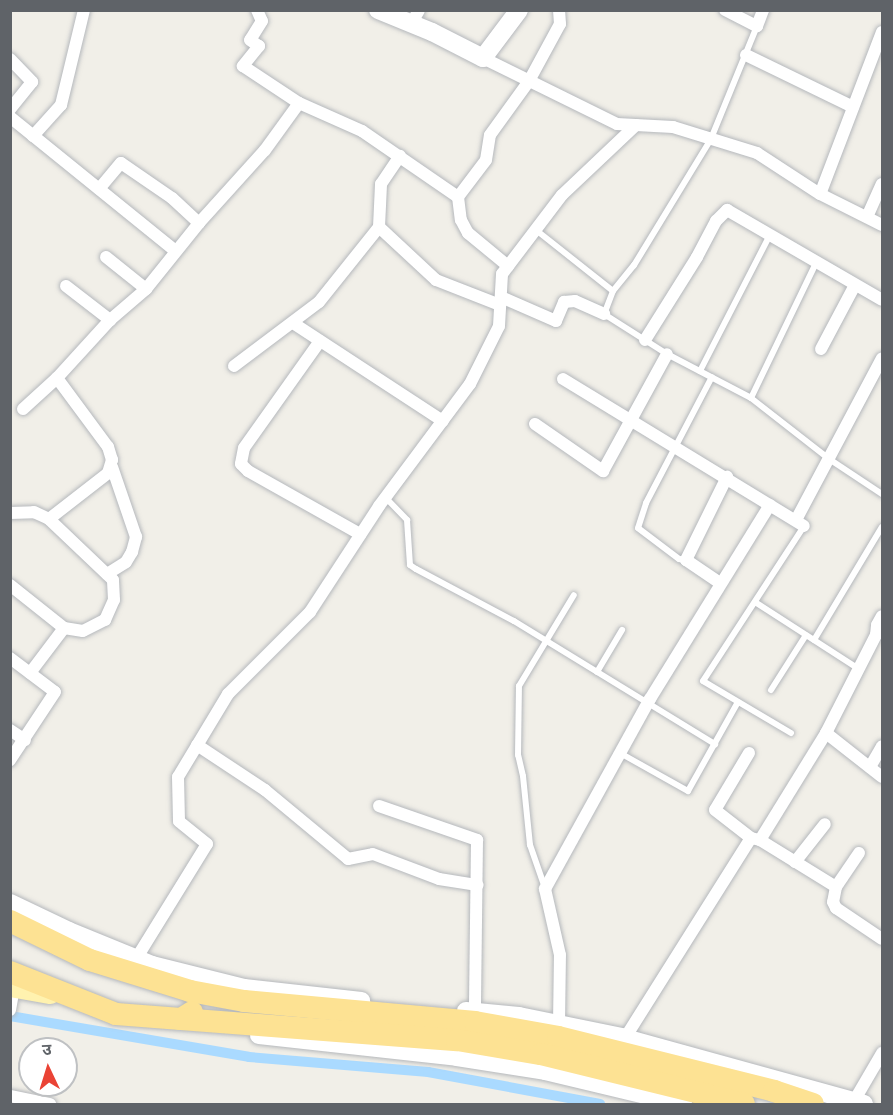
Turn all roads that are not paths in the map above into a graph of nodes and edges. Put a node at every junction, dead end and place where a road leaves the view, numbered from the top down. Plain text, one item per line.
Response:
1 (84, 10) edge
2 (257, 10) edge
3 (378, 10) edge
4 (519, 10) edge
5 (559, 10) edge
6 (725, 10) edge
7 (763, 10) edge
8 (415, 17) edge
9 (757, 26) junction
10 (882, 32) edge
11 (879, 51) edge
12 (746, 55) junction
13 (483, 58) junction
14 (10, 59) edge
15 (529, 81) junction
16 (299, 103) junction
17 (853, 106) junction
18 (10, 109) edge
19 (10, 117) edge
20 (636, 125) junction
21 (33, 136) junction
22 (711, 139) junction
23 (400, 156) junction
24 (882, 184) edge
25 (99, 189) junction
26 (820, 194) junction
27 (458, 197) junction
28 (867, 217) junction
29 (199, 223) junction
30 (882, 225) edge
31 (379, 227) junction
32 (535, 230) junction
33 (770, 235) junction
34 (174, 250) dead end
35 (106, 257) dead end
36 (816, 263) junction
37 (508, 266) junction
38 (855, 285) junction
39 (66, 286) dead end
40 (146, 289) junction
41 (613, 291) junction
42 (882, 300) edge
43 (500, 301) junction
44 (604, 314) junction
45 (110, 320) junction
46 (293, 323) junction
47 (645, 340) junction
48 (320, 341) junction
49 (821, 350) dead end
50 (667, 354) junction
51 (882, 358) edge
52 (234, 366) dead end
53 (700, 371) junction
54 (712, 377) junction
55 (57, 378) junction
56 (563, 379) dead end
57 (751, 398) junction
58 (23, 409) dead end
59 (631, 418) junction
60 (443, 421) junction
61 (535, 424) dead end
62 (676, 447) junction
63 (829, 459) junction
64 (112, 467) junction
65 (727, 477) junction
66 (882, 494) edge
67 (386, 497) junction
68 (770, 505) junction
69 (10, 513) edge
70 (50, 519) junction
71 (800, 523) junction
72 (882, 527) edge
73 (360, 534) junction
74 (686, 560) junction
75 (107, 574) junction
76 (720, 583) junction
77 (10, 585) edge
78 (574, 595) dead end
79 (755, 602) junction
80 (882, 616) edge
81 (64, 628) junction
82 (622, 630) dead end
83 (806, 634) junction
84 (814, 640) junction
85 (546, 641) junction
86 (10, 658) edge
87 (859, 669) junction
88 (30, 672) junction
89 (597, 672) junction
90 (771, 690) dead end
91 (738, 702) junction
92 (648, 703) junction
93 (10, 730) edge
94 (791, 733) dead end
95 (826, 733) junction
96 (25, 740) junction
97 (715, 744) junction
98 (197, 745) junction
99 (882, 746) edge
100 (619, 753) junction
101 (749, 753) dead end
102 (10, 760) edge
103 (870, 767) junction
104 (882, 777) edge
105 (380, 806) dead end
106 (825, 824) dead end
107 (756, 839) junction
108 (859, 853) dead end
109 (795, 862) junction
110 (478, 885) junction
111 (836, 887) junction
112 (545, 889) junction
113 (10, 903) edge
114 (10, 921) edge
115 (882, 939) edge
116 (136, 959) junction
117 (12, 985) edge
118 (189, 991) junction
119 (10, 1010) edge
120 (475, 1012) junction
121 (181, 1019) junction
122 (220, 1024) junction
123 (559, 1024) junction
124 (625, 1038) junction
125 (882, 1053) edge
126 (10, 1096) edge
127 (859, 1102) edge
128 (50, 1104) edge
129 (683, 1104) edge
130 (744, 1104) edge
131 (813, 1104) edge

1 - 21 street
2 - 16 street
3 - 8 street
4 - 13 street
5 - 15 street
6 - 9 street
7 - 9 street
8 - 13 street
9 - 12 lane
10 - 11 street
11 - 17 street
12 - 17 street
12 - 22 lane
13 - 15 street
14 - 18 street
15 - 20 street
15 - 27 street
16 - 23 street
16 - 29 street
17 - 26 street
19 - 21 street
20 - 22 street
20 - 32 street
21 - 25 street
22 - 26 street
22 - 41 lane
23 - 27 street
23 - 31 street
24 - 28 street
25 - 29 street
25 - 34 street
26 - 28 street
27 - 37 street
28 - 30 street
29 - 40 street
31 - 43 street
31 - 46 street
32 - 37 street
32 - 41 lane
33 - 36 street
33 - 47 street
33 - 53 lane
35 - 40 street
36 - 38 street
36 - 57 lane
37 - 43 street
38 - 42 street
38 - 49 street
39 - 45 street
40 - 45 street
41 - 44 lane
43 - 44 street
43 - 60 street
44 - 47 lane
45 - 55 street
46 - 48 street
46 - 52 street
47 - 50 lane
48 - 60 street
48 - 73 street
50 - 53 lane
50 - 59 street
51 - 63 street
53 - 54 lane
54 - 57 lane
54 - 62 lane
55 - 58 street
55 - 64 street
56 - 59 street
57 - 63 lane
59 - 61 street
59 - 62 street
60 - 67 street
62 - 65 street
62 - 74 lane
63 - 66 lane
63 - 71 street
64 - 70 street
64 - 75 street
65 - 68 street
65 - 74 street
67 - 73 street
67 - 85 lane
68 - 71 street
68 - 76 street
69 - 70 street
70 - 75 street
71 - 79 lane
72 - 84 lane
73 - 98 street
74 - 76 street
75 - 81 street
76 - 92 street
77 - 81 street
78 - 85 lane
79 - 83 lane
79 - 91 lane
80 - 87 street
81 - 88 street
82 - 89 lane
83 - 84 lane
83 - 90 lane
84 - 87 lane
85 - 89 lane
85 - 112 lane
86 - 88 street
87 - 95 street
88 - 96 street
89 - 92 lane
91 - 94 lane
91 - 97 lane
92 - 97 lane
92 - 100 street
93 - 96 street
95 - 103 street
95 - 107 street
96 - 102 street
97 - 100 lane
98 - 110 street
98 - 116 street
99 - 103 street
100 - 112 street
101 - 107 street
103 - 104 street
105 - 110 street
106 - 109 street
107 - 109 street
107 - 124 street
108 - 111 street
109 - 111 street
110 - 120 street
111 - 115 street
112 - 123 street
113 - 116 street
114 - 118 highway
116 - 120 street
117 - 119 street
117 - 121 highway
118 - 121 highway
118 - 131 highway
120 - 123 street
121 - 122 highway
122 - 129 street
122 - 130 highway
123 - 124 street
124 - 127 street
125 - 127 street
126 - 128 street

